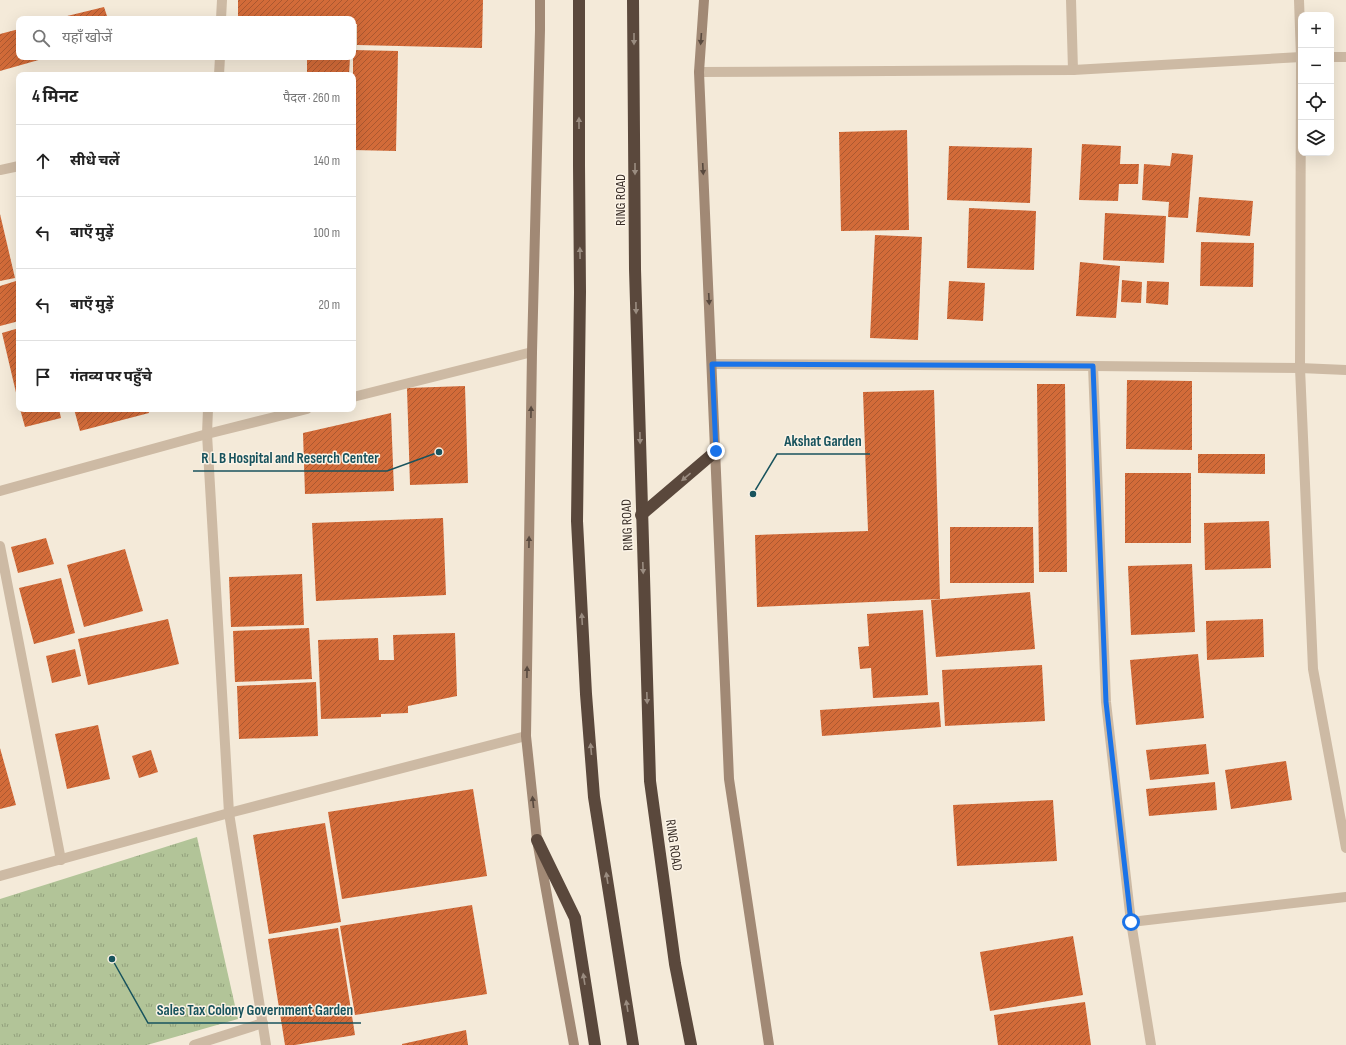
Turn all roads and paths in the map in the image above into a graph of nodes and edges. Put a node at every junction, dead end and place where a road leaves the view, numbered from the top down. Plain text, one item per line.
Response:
1 (222, 0) edge
2 (540, 0) edge
3 (579, 0) edge
4 (633, 0) edge
5 (704, 0) edge
6 (1071, 0) edge
7 (1299, 0) edge
8 (221, 16) edge
9 (1301, 48) edge
10 (1334, 57) edge
11 (1346, 57) edge
12 (1298, 58) edge
13 (220, 60) edge
14 (1073, 70) junction
15 (219, 72) edge
16 (699, 72) junction
17 (1301, 84) edge
18 (16, 167) edge
19 (0, 170) edge
20 (532, 352) junction
21 (712, 364) junction
22 (1093, 366) junction
23 (1300, 368) junction
24 (1346, 370) edge
25 (356, 396) edge
26 (208, 412) edge
27 (295, 412) edge
28 (207, 434) junction
29 (716, 451) junction
30 (0, 491) edge
31 (642, 515) junction
32 (0, 546) edge
33 (526, 736) junction
34 (229, 813) junction
35 (537, 840) junction
36 (1346, 848) edge
37 (61, 860) junction
38 (0, 876) edge
39 (1346, 897) edge
40 (1131, 922) junction
41 (263, 1023) junction
42 (194, 1045) edge
43 (266, 1045) edge
44 (574, 1045) edge
45 (595, 1045) edge
46 (633, 1045) edge
47 (691, 1045) edge
48 (769, 1045) edge
49 (1152, 1045) edge

1 - 8 street
2 - 20 street
46 -> 3 highway
4 -> 31 highway, RING ROAD
5 -> 16 street
6 - 14 street
7 - 9 street
10 - 11 street
12 - 14 street
13 - 15 street
14 - 16 street
16 -> 21 street
17 - 23 street
18 - 19 street
20 - 25 street
33 -> 20 street
21 - 22 street
21 - 29 street
22 - 23 street
22 - 40 street
23 - 24 street
23 - 36 street
26 - 28 street
27 - 28 street
28 - 30 street
28 - 34 street
29 -> 31 highway
29 - 48 street
31 -> 47 highway, RING ROAD
32 - 37 street
33 - 34 street
35 -> 33 street
34 - 37 street
34 - 41 street
35 - 44 street
45 -> 35 highway
37 - 38 street
39 - 40 street
40 - 49 street
41 - 42 street
41 - 43 street

